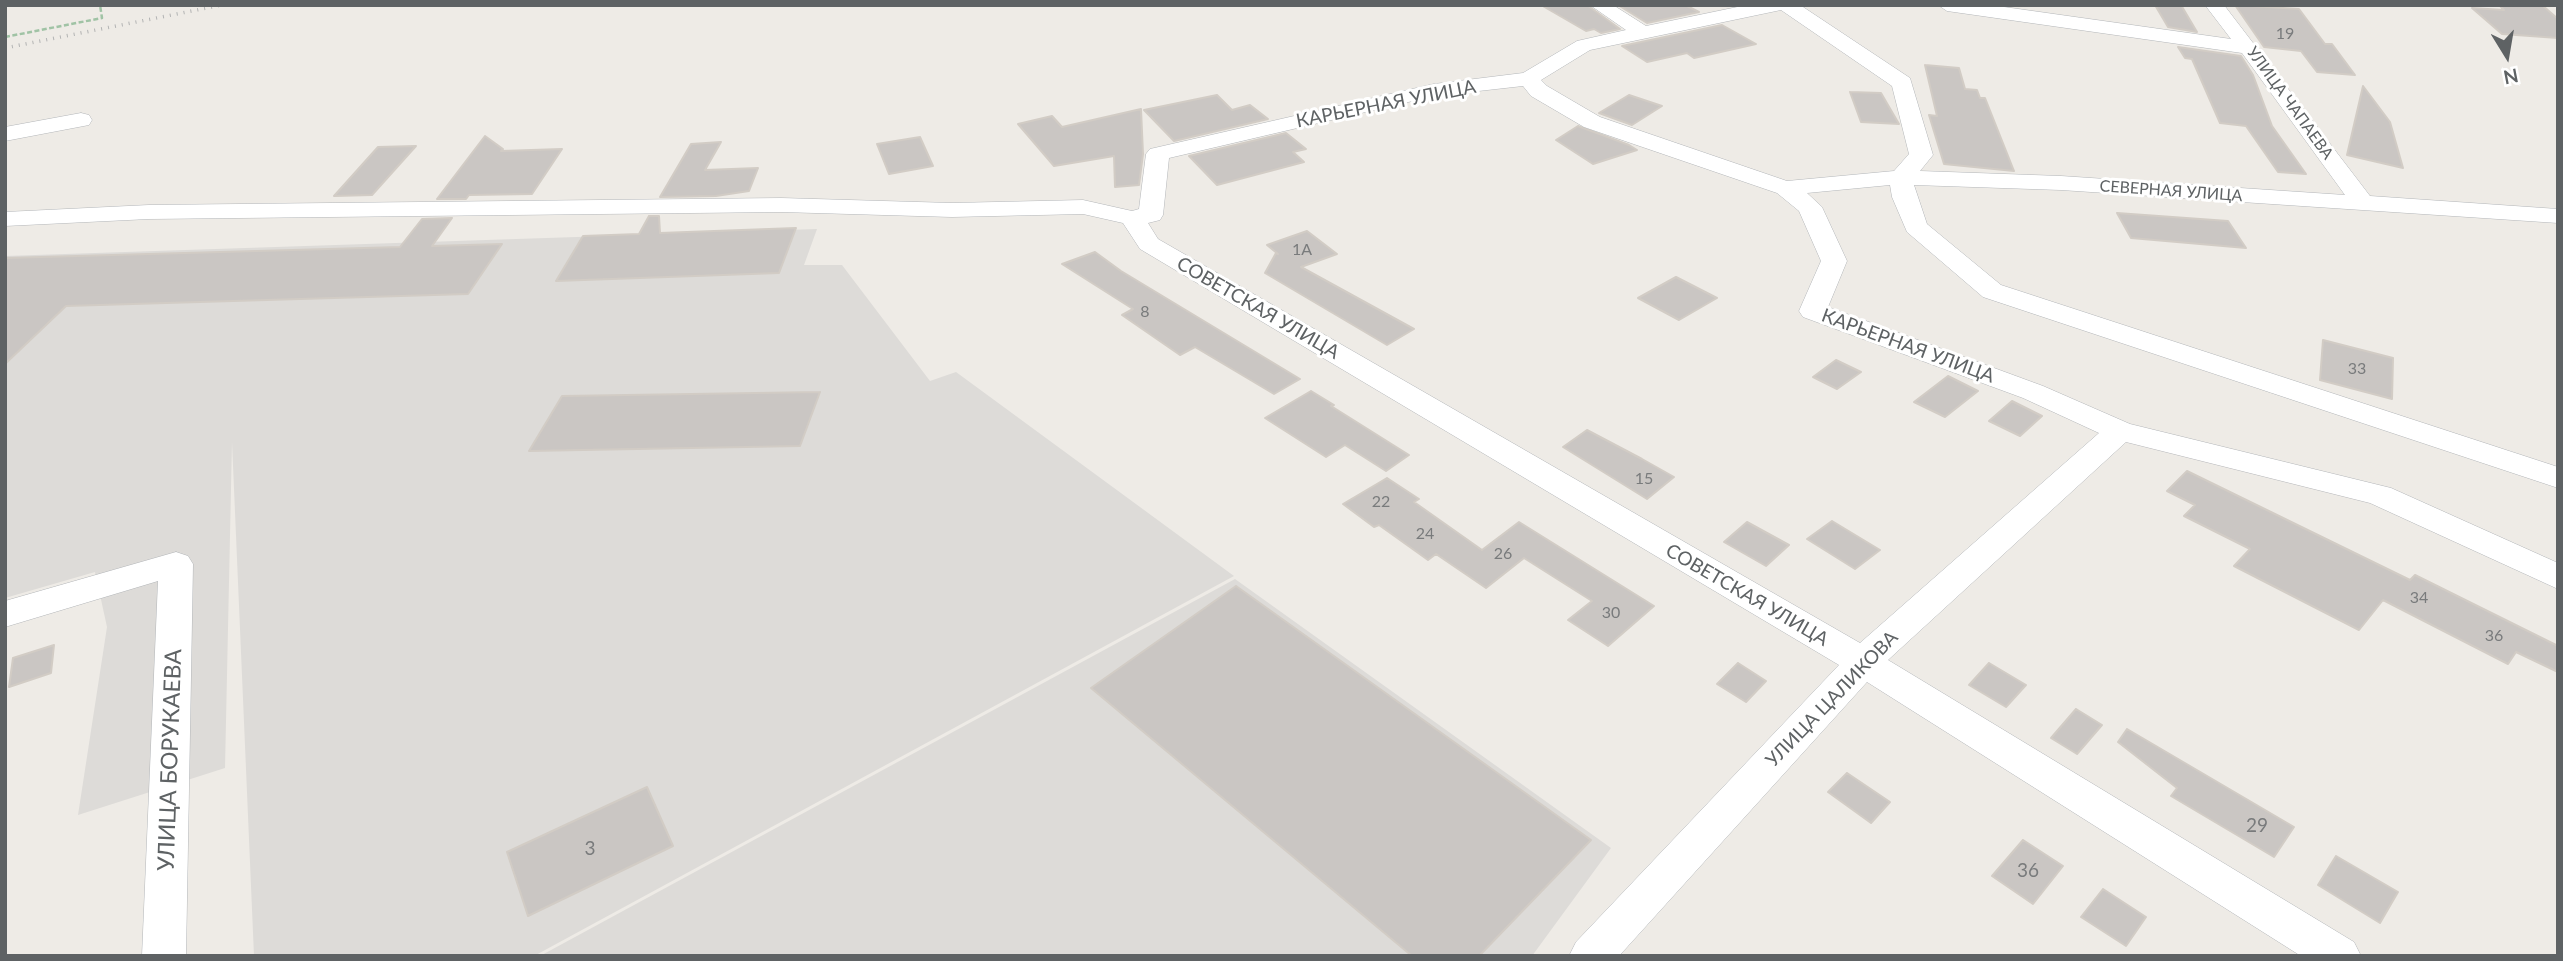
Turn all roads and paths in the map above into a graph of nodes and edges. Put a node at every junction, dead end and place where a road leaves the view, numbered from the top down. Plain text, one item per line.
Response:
1 (100, 5) edge
2 (1599, 5) edge
3 (1776, 5) edge
4 (1787, 5) edge
5 (1947, 5) edge
6 (2214, 5) edge
7 (1645, 34) junction
8 (5, 37) edge
9 (2249, 48) junction
10 (1528, 79) junction
11 (81, 120) dead end
12 (5, 134) edge
13 (1901, 177) junction
14 (1785, 188) junction
15 (2363, 203) junction
16 (2558, 216) edge
17 (5, 219) edge
18 (1140, 231) junction
19 (2120, 431) junction
20 (2558, 478) edge
21 (2558, 578) edge
22 (5, 614) edge
23 (1863, 663) junction
24 (164, 956) edge
25 (1591, 956) edge
26 (2339, 956) edge

1 - 8 path
2 - 7 street
3 - 7 street
4 - 13 street
5 - 9 street
6 - 9 street, УЛИЦА ЧАПАЕВА
7 - 10 street
9 - 15 street, УЛИЦА ЧАПАЕВА
10 - 14 street, КАРЬЕРНАЯ УЛИЦА
10 - 18 street, КАРЬЕРНАЯ УЛИЦА
11 - 12 street
13 - 14 street, СЕВЕРНАЯ УЛИЦА
13 - 15 street, СЕВЕРНАЯ УЛИЦА
13 - 20 street
14 - 19 street, КАРЬЕРНАЯ УЛИЦА
15 - 16 street, СЕВЕРНАЯ УЛИЦА
17 - 18 street, СОВЕТСКАЯ УЛИЦА
18 - 23 street, СОВЕТСКАЯ УЛИЦА
19 - 21 street, КАРЬЕРНАЯ УЛИЦА
19 - 23 street, УЛИЦА ЦАЛИКОВА
22 - 24 street, УЛИЦА БОРУКАЕВА
23 - 25 street, УЛИЦА ЦАЛИКОВА
23 - 26 street, СОВЕТСКАЯ УЛИЦА

